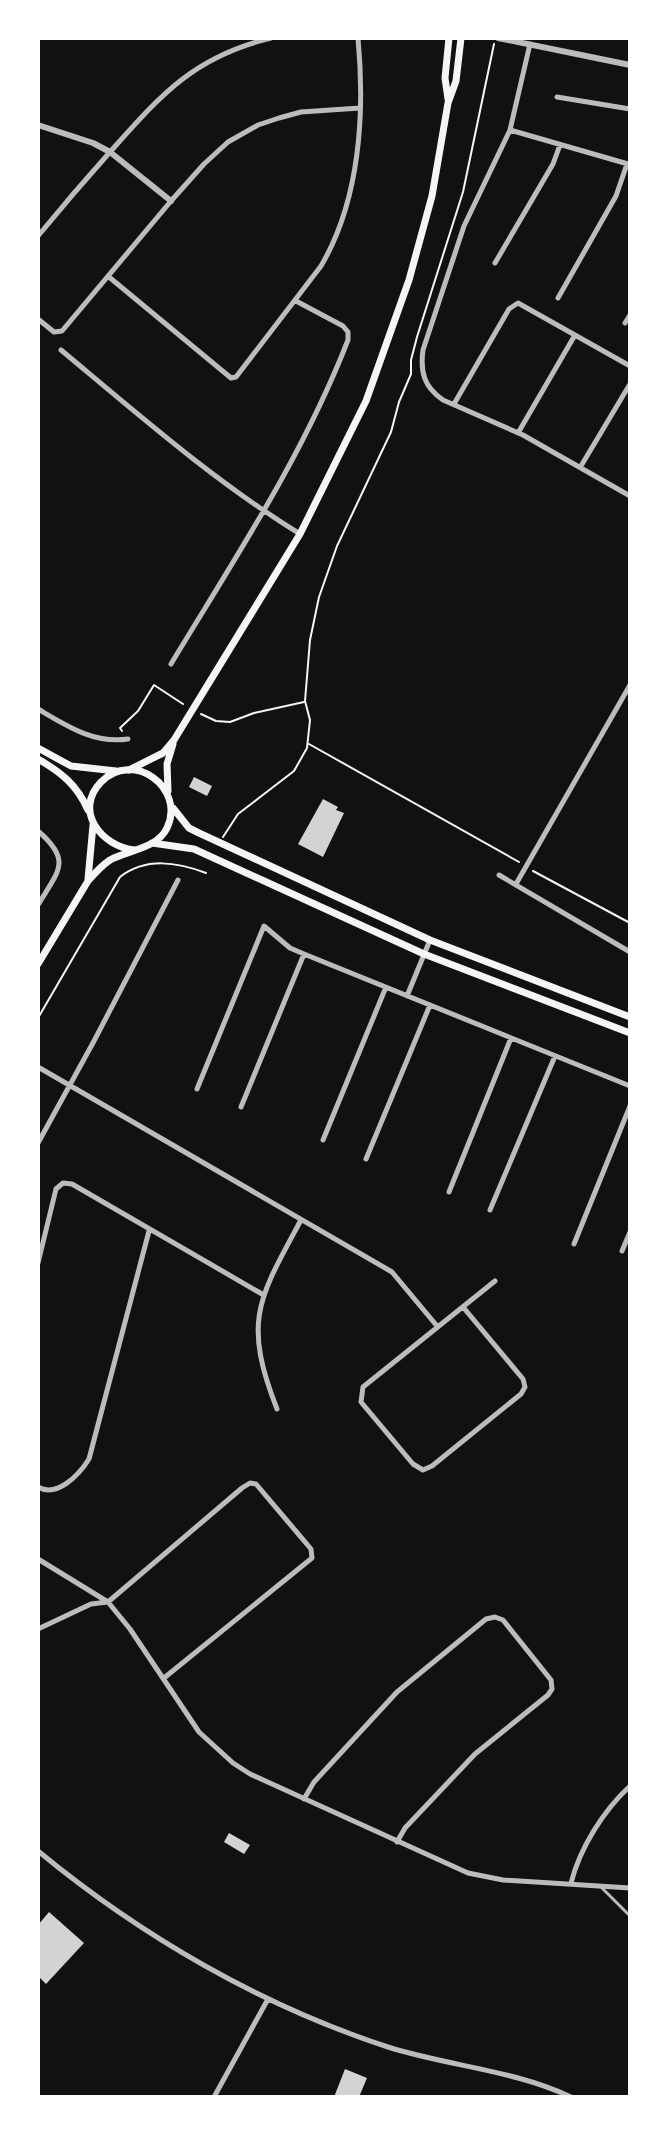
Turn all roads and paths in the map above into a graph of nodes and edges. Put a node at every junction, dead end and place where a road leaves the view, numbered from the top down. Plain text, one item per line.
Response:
1 (271, 38) edge
2 (358, 38) edge
3 (449, 38) edge
4 (461, 38) edge
5 (496, 41) edge
6 (530, 44) junction
7 (630, 65) edge
8 (557, 97) dead end
9 (448, 103) junction
10 (360, 108) junction
11 (630, 109) edge
12 (38, 125) edge
13 (510, 130) junction
14 (560, 145) junction
15 (110, 152) junction
16 (629, 164) edge
17 (171, 201) junction
18 (38, 236) edge
19 (495, 263) dead end
20 (109, 277) junction
21 (558, 298) dead end
22 (295, 301) junction
23 (630, 315) edge
24 (38, 319) edge
25 (625, 323) dead end
26 (575, 335) junction
27 (61, 350) dead end
28 (630, 366) edge
29 (630, 384) edge
30 (454, 404) junction
31 (518, 433) junction
32 (581, 466) junction
33 (630, 496) edge
34 (264, 512) junction
35 (300, 534) junction
36 (171, 664) dead end
37 (630, 685) edge
38 (305, 701) junction
39 (183, 704) dead end
40 (38, 709) edge
41 (201, 714) dead end
42 (128, 739) joint
43 (174, 740) junction
44 (308, 744) junction
45 (38, 748) edge
46 (38, 759) edge
47 (129, 770) junction
48 (118, 771) junction
49 (169, 797) junction
50 (173, 808) junction
51 (90, 814) junction
52 (93, 825) junction
53 (38, 831) edge
54 (222, 838) dead end
55 (152, 843) junction
56 (135, 850) junction
57 (519, 862) dead end
58 (533, 871) dead end
59 (206, 873) dead end
60 (499, 875) dead end
61 (178, 880) dead end
62 (88, 881) junction
63 (516, 884) junction
64 (38, 905) edge
65 (350, 905) junction
66 (343, 918) junction
67 (630, 923) edge
68 (430, 940) junction
69 (630, 952) edge
70 (304, 954) junction
71 (424, 954) junction
72 (38, 964) edge
73 (386, 987) junction
74 (407, 996) junction
75 (430, 1005) junction
76 (630, 1017) edge
77 (38, 1018) edge
78 (630, 1033) edge
79 (511, 1038) junction
80 (555, 1056) junction
81 (38, 1067) edge
82 (69, 1085) junction
83 (630, 1086) edge
84 (197, 1089) dead end
85 (630, 1106) edge
86 (241, 1107) dead end
87 (323, 1140) dead end
88 (38, 1143) edge
89 (366, 1159) dead end
90 (449, 1192) dead end
91 (490, 1210) dead end
92 (301, 1220) junction
93 (149, 1231) junction
94 (630, 1232) edge
95 (574, 1244) dead end
96 (622, 1251) dead end
97 (38, 1263) edge
98 (495, 1281) dead end
99 (262, 1294) junction
100 (463, 1307) junction
101 (437, 1326) junction
102 (277, 1409) dead end
103 (38, 1487) edge
104 (38, 1559) edge
105 (108, 1602) junction
106 (38, 1629) edge
107 (164, 1678) junction
108 (630, 1786) edge
109 (304, 1799) junction
110 (397, 1842) junction
111 (38, 1851) edge
112 (571, 1883) junction
113 (600, 1886) junction
114 (630, 1888) edge
115 (630, 1916) edge
116 (268, 1999) junction
117 (214, 2097) edge
118 (571, 2097) edge

1 - 15 street
2 - 10 street
3 - 9 main road
4 - 9 main road
5 - 6 street
5 - 38 path
6 - 7 street
6 - 13 street
8 - 11 street
9 - 35 main road
10 - 17 street
10 - 22 street
12 - 15 street
13 - 14 street
13 - 30 street
14 - 16 street
14 - 19 street
15 - 17 street
15 - 18 street
16 - 21 street
17 - 20 street
20 - 22 street
20 - 24 street
22 - 34 street
23 - 25 street
26 - 28 street
26 - 30 street
26 - 31 street
27 - 34 street
29 - 32 street
30 - 31 street
31 - 32 street
32 - 33 street
34 - 35 street
34 - 36 street
35 - 43 main road
37 - 63 street
38 - 41 path
38 - 44 path
39 - 42 path
40 - 42 street
43 - 47 main road
43 - 49 main road
44 - 54 path
44 - 57 path
45 - 48 main road
46 - 51 main road
47 - 48 main road
47 - 49 main road
48 - 51 main road
49 - 50 main road
50 - 55 main road
50 - 65 main road
51 - 52 main road
52 - 56 main road
52 - 62 main road
53 - 64 street
55 - 56 main road
55 - 66 main road
56 - 62 main road
58 - 67 path
59 - 77 path
60 - 63 street
61 - 82 street
62 - 72 main road
63 - 69 street
65 - 66 main road
65 - 68 main road
66 - 71 main road
68 - 71 street
68 - 76 main road
70 - 73 street
70 - 84 street
70 - 86 street
71 - 74 street
71 - 78 main road
73 - 74 street
73 - 87 street
74 - 75 street
75 - 79 street
75 - 89 street
79 - 80 street
79 - 90 street
80 - 83 street
80 - 91 street
81 - 82 street
82 - 88 street
82 - 92 street
85 - 95 street
92 - 99 street
92 - 101 street
93 - 97 street
93 - 99 street
93 - 103 street
94 - 96 street
98 - 100 street
99 - 102 street
100 - 101 street
100 - 101 street
104 - 105 street
105 - 106 street
105 - 107 street
105 - 107 street
107 - 109 street
108 - 112 street
109 - 110 street
109 - 110 street
110 - 112 street
111 - 116 street
112 - 113 street
113 - 114 street
113 - 115 lane
116 - 117 street
116 - 118 street

